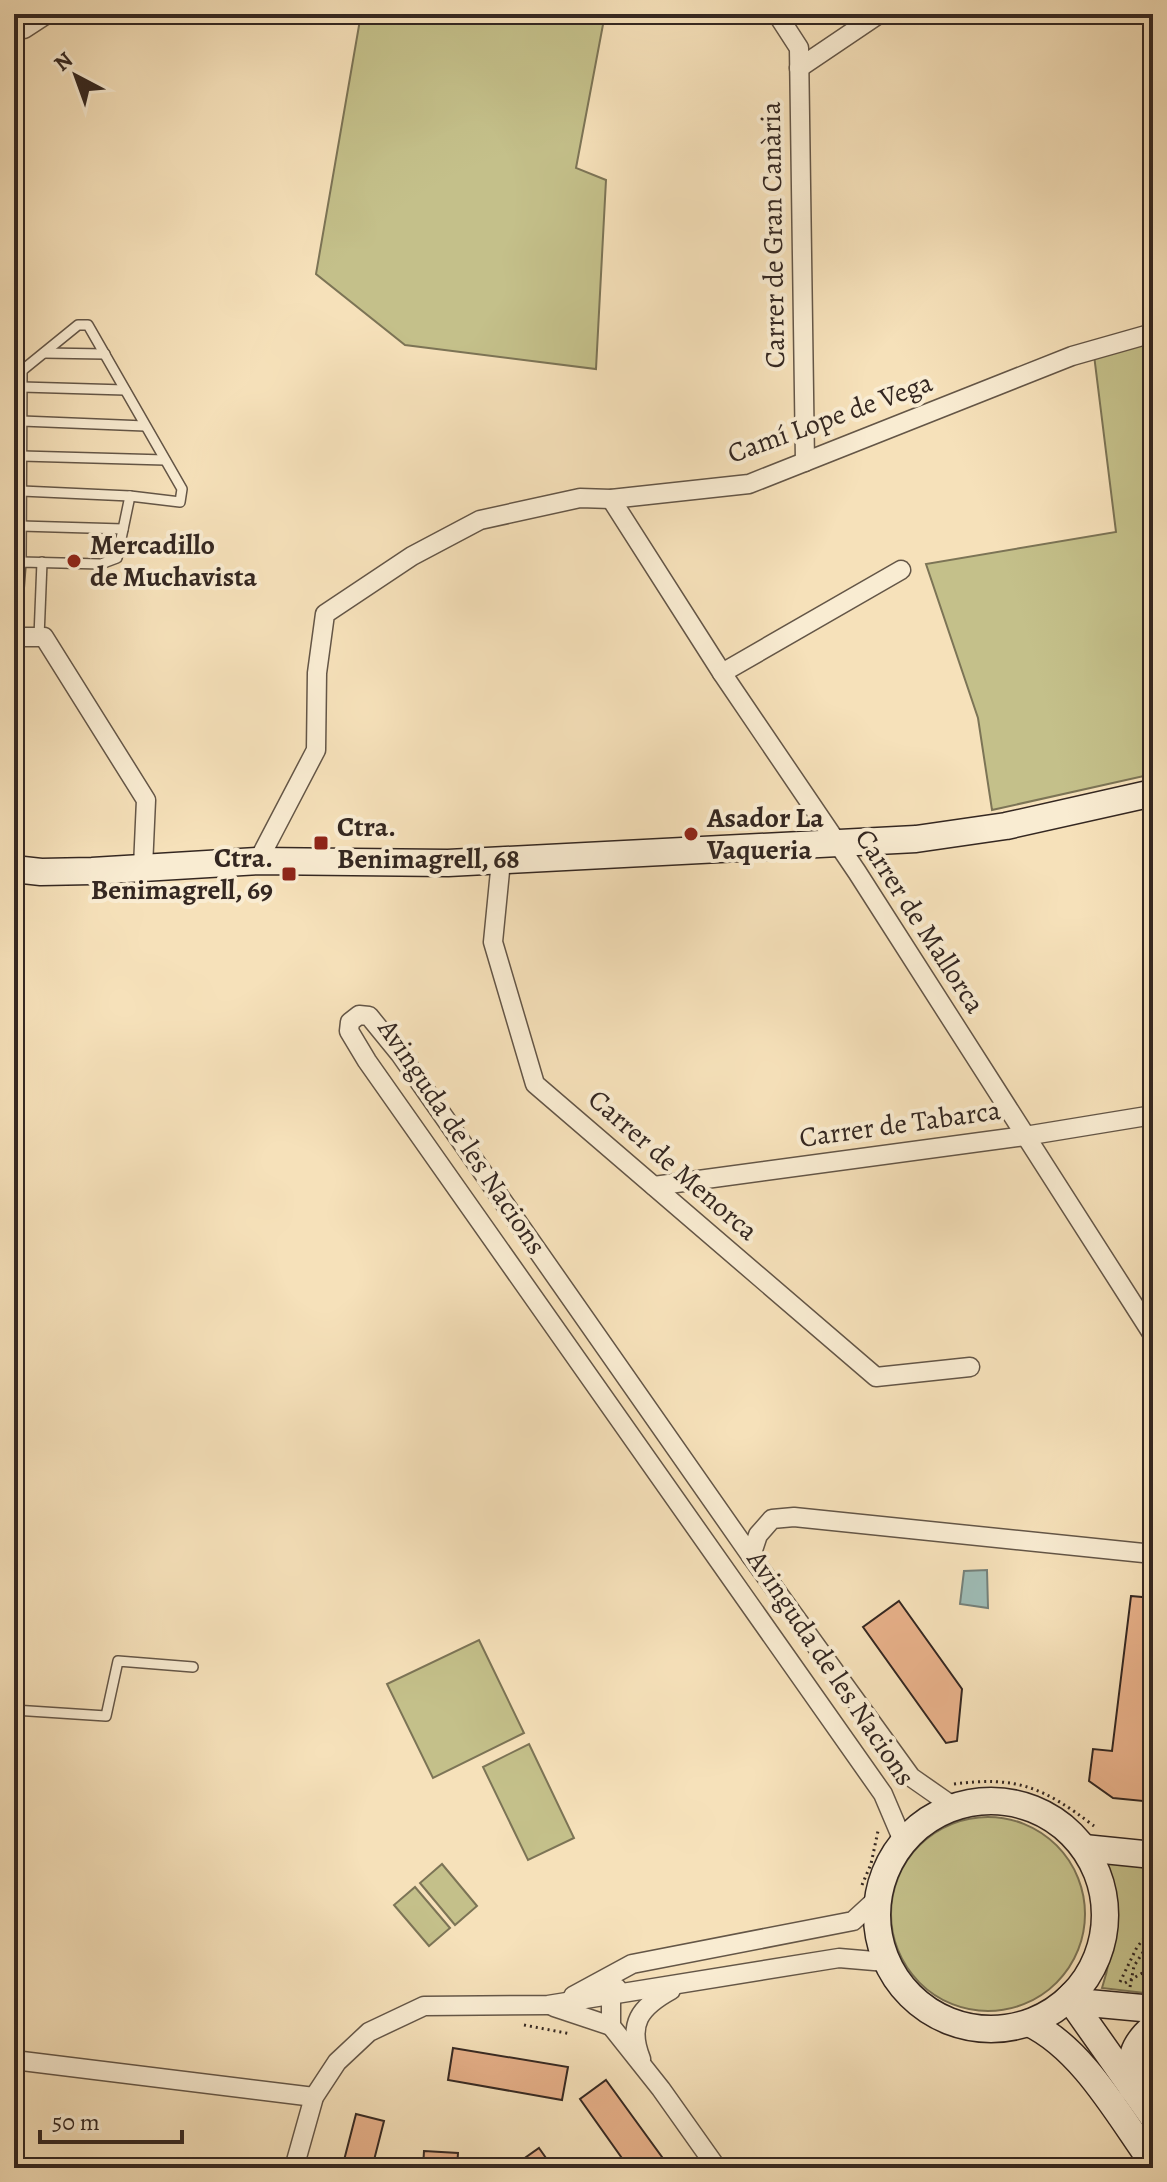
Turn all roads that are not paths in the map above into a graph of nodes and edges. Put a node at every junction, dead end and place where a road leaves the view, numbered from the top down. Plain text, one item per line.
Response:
1 (47, 14) edge
2 (777, 14) edge
3 (879, 14) edge
4 (24, 29) dead end
5 (799, 68) junction
6 (1153, 333) edge
7 (44, 353) junction
8 (105, 354) junction
9 (18, 373) edge
10 (22, 387) junction
11 (125, 390) junction
12 (22, 421) junction
13 (145, 426) junction
14 (22, 456) junction
15 (165, 460) junction
16 (805, 462) junction
17 (22, 491) junction
18 (130, 496) junction
19 (611, 499) junction
20 (18, 503) edge
21 (21, 526) junction
22 (123, 529) junction
23 (21, 562) junction
24 (42, 562) junction
25 (901, 570) dead end
26 (39, 637) junction
27 (15, 642) edge
28 (722, 673) junction
29 (1153, 793) edge
30 (837, 844) junction
31 (258, 861) junction
32 (501, 861) junction
33 (143, 867) junction
34 (15, 873) edge
35 (1153, 1115) edge
36 (1025, 1136) junction
37 (654, 1186) junction
38 (1153, 1335) edge
39 (970, 1367) dead end
40 (1153, 1554) edge
41 (751, 1556) junction
42 (193, 1667) dead end
43 (14, 1710) edge
44 (949, 1796) junction
45 (1089, 1837) junction
46 (903, 1841) junction
47 (1148, 1864) edge
48 (870, 1892) junction
49 (886, 1962) junction
50 (639, 1963) junction
51 (681, 1984) junction
52 (611, 1996) junction
53 (1070, 1997) junction
54 (548, 2005) junction
55 (1153, 2009) edge
56 (1029, 2023) junction
57 (611, 2026) junction
58 (1153, 2027) edge
59 (14, 2060) edge
60 (645, 2069) junction
61 (1132, 2088) junction
62 (314, 2097) junction
63 (1153, 2117) edge
64 (1153, 2163) edge
65 (294, 2168) edge
66 (717, 2168) edge

1 - 4 street
2 - 5 street, Carrer de Gran Canària
3 - 5 street
5 - 16 street, Carrer de Gran Canària
6 - 16 street, Camí Lope de Vega
7 - 8 lane
7 - 8 lane
7 - 9 lane
8 - 11 lane
9 - 10 lane
10 - 11 lane
10 - 12 lane
11 - 13 lane
12 - 13 lane
12 - 14 lane
13 - 15 lane
14 - 15 lane
14 - 17 lane
15 - 18 lane
16 - 19 street, Camí Lope de Vega
17 - 18 lane
17 - 20 lane
18 - 22 lane
19 - 28 street, Carrer de Mallorca
19 - 31 street, Camí Lope de Vega
20 - 21 lane
21 - 22 lane
21 - 23 lane
22 - 24 lane
23 - 24 lane
23 - 27 lane
24 - 26 lane
25 - 28 street
26 - 27 street
26 - 33 street
28 - 30 street, Carrer de Mallorca
29 - 30 street
30 - 32 street
30 - 36 street, Carrer de Mallorca
31 - 32 street
31 - 33 street
32 - 37 street, Carrer de Menorca
33 - 34 street
35 - 36 street, Carrer de Tabarca
36 - 37 street, Carrer de Tabarca
36 - 38 street, Carrer de Mallorca
37 - 39 street, Carrer de Menorca
40 - 41 street
41 - 44 street, Avinguda de les Nacions
41 - 46 street, Avinguda de les Nacions
42 - 43 lane
44 - 45 street
44 - 46 street
45 - 47 street
45 - 53 street
46 - 48 street
48 - 49 street
48 - 50 street
49 - 51 street
49 - 56 street
50 - 52 street
50 - 54 street
51 - 52 street
51 - 60 street
52 - 54 street
52 - 57 street
53 - 55 street
53 - 56 street
53 - 61 street
54 - 57 street
54 - 62 street
56 - 64 street
57 - 60 street
58 - 61 street
59 - 62 street
60 - 66 street
61 - 63 street
62 - 65 street

